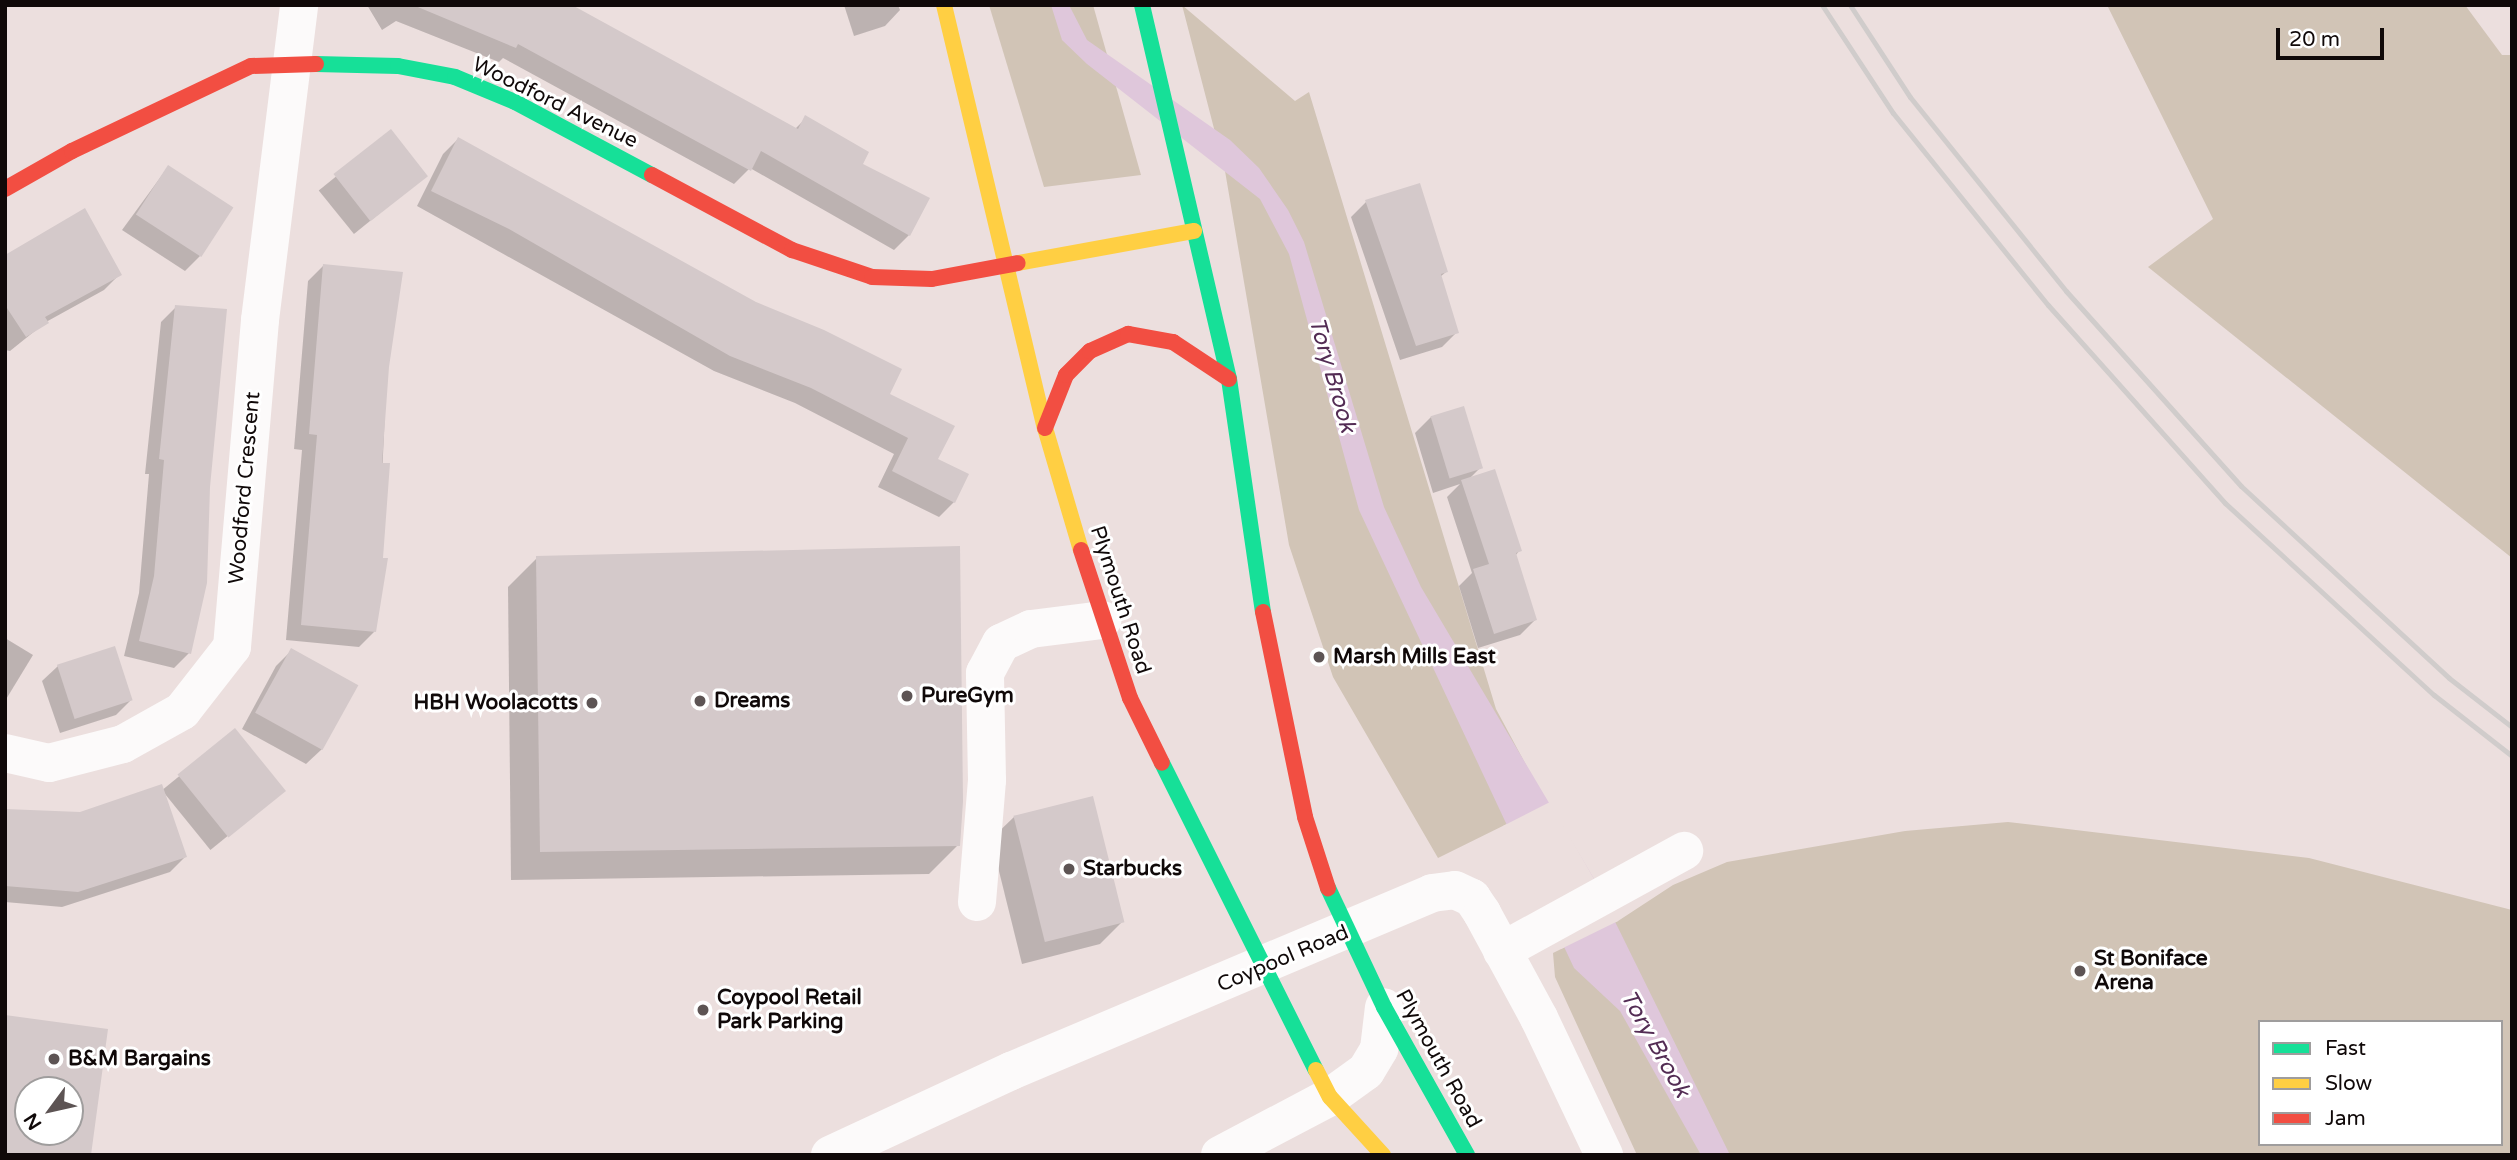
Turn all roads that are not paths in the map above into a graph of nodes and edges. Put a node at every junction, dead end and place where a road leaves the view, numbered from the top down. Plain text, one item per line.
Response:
1 (299, 5) edge
2 (944, 5) edge
3 (1143, 5) edge
4 (295, 62) junction
5 (5, 189) edge
6 (1194, 231) junction
7 (1006, 268) junction
8 (1229, 379) junction
9 (1045, 428) junction
10 (1101, 620) junction
11 (5, 753) edge
12 (1684, 851) dead end
13 (977, 902) dead end
14 (1502, 951) junction
15 (1384, 1007) junction
16 (1330, 1097) junction
17 (830, 1155) edge
18 (1220, 1155) edge
19 (1383, 1155) edge
20 (1467, 1155) edge
21 (1604, 1155) edge

1 - 4 street, Woodford Crescent
2 - 7 main road, Plymouth Road
3 - 6 main road, Plymouth Road
4 - 5 main road, Woodford Avenue
4 - 7 main road, Woodford Avenue
4 - 11 street, Woodford Crescent
6 - 7 main road, Woodford Avenue
6 - 8 main road, Plymouth Road
7 - 9 main road, Plymouth Road
8 - 9 main road
8 - 15 main road, Plymouth Road
9 - 10 main road, Plymouth Road
10 - 13 street
10 - 16 main road, Plymouth Road
12 - 14 street
14 - 17 street, Coypool Road
14 - 21 street, Coypool Road
15 - 16 street
15 - 20 main road, Plymouth Road
16 - 18 street
16 - 19 main road, Plymouth Road

